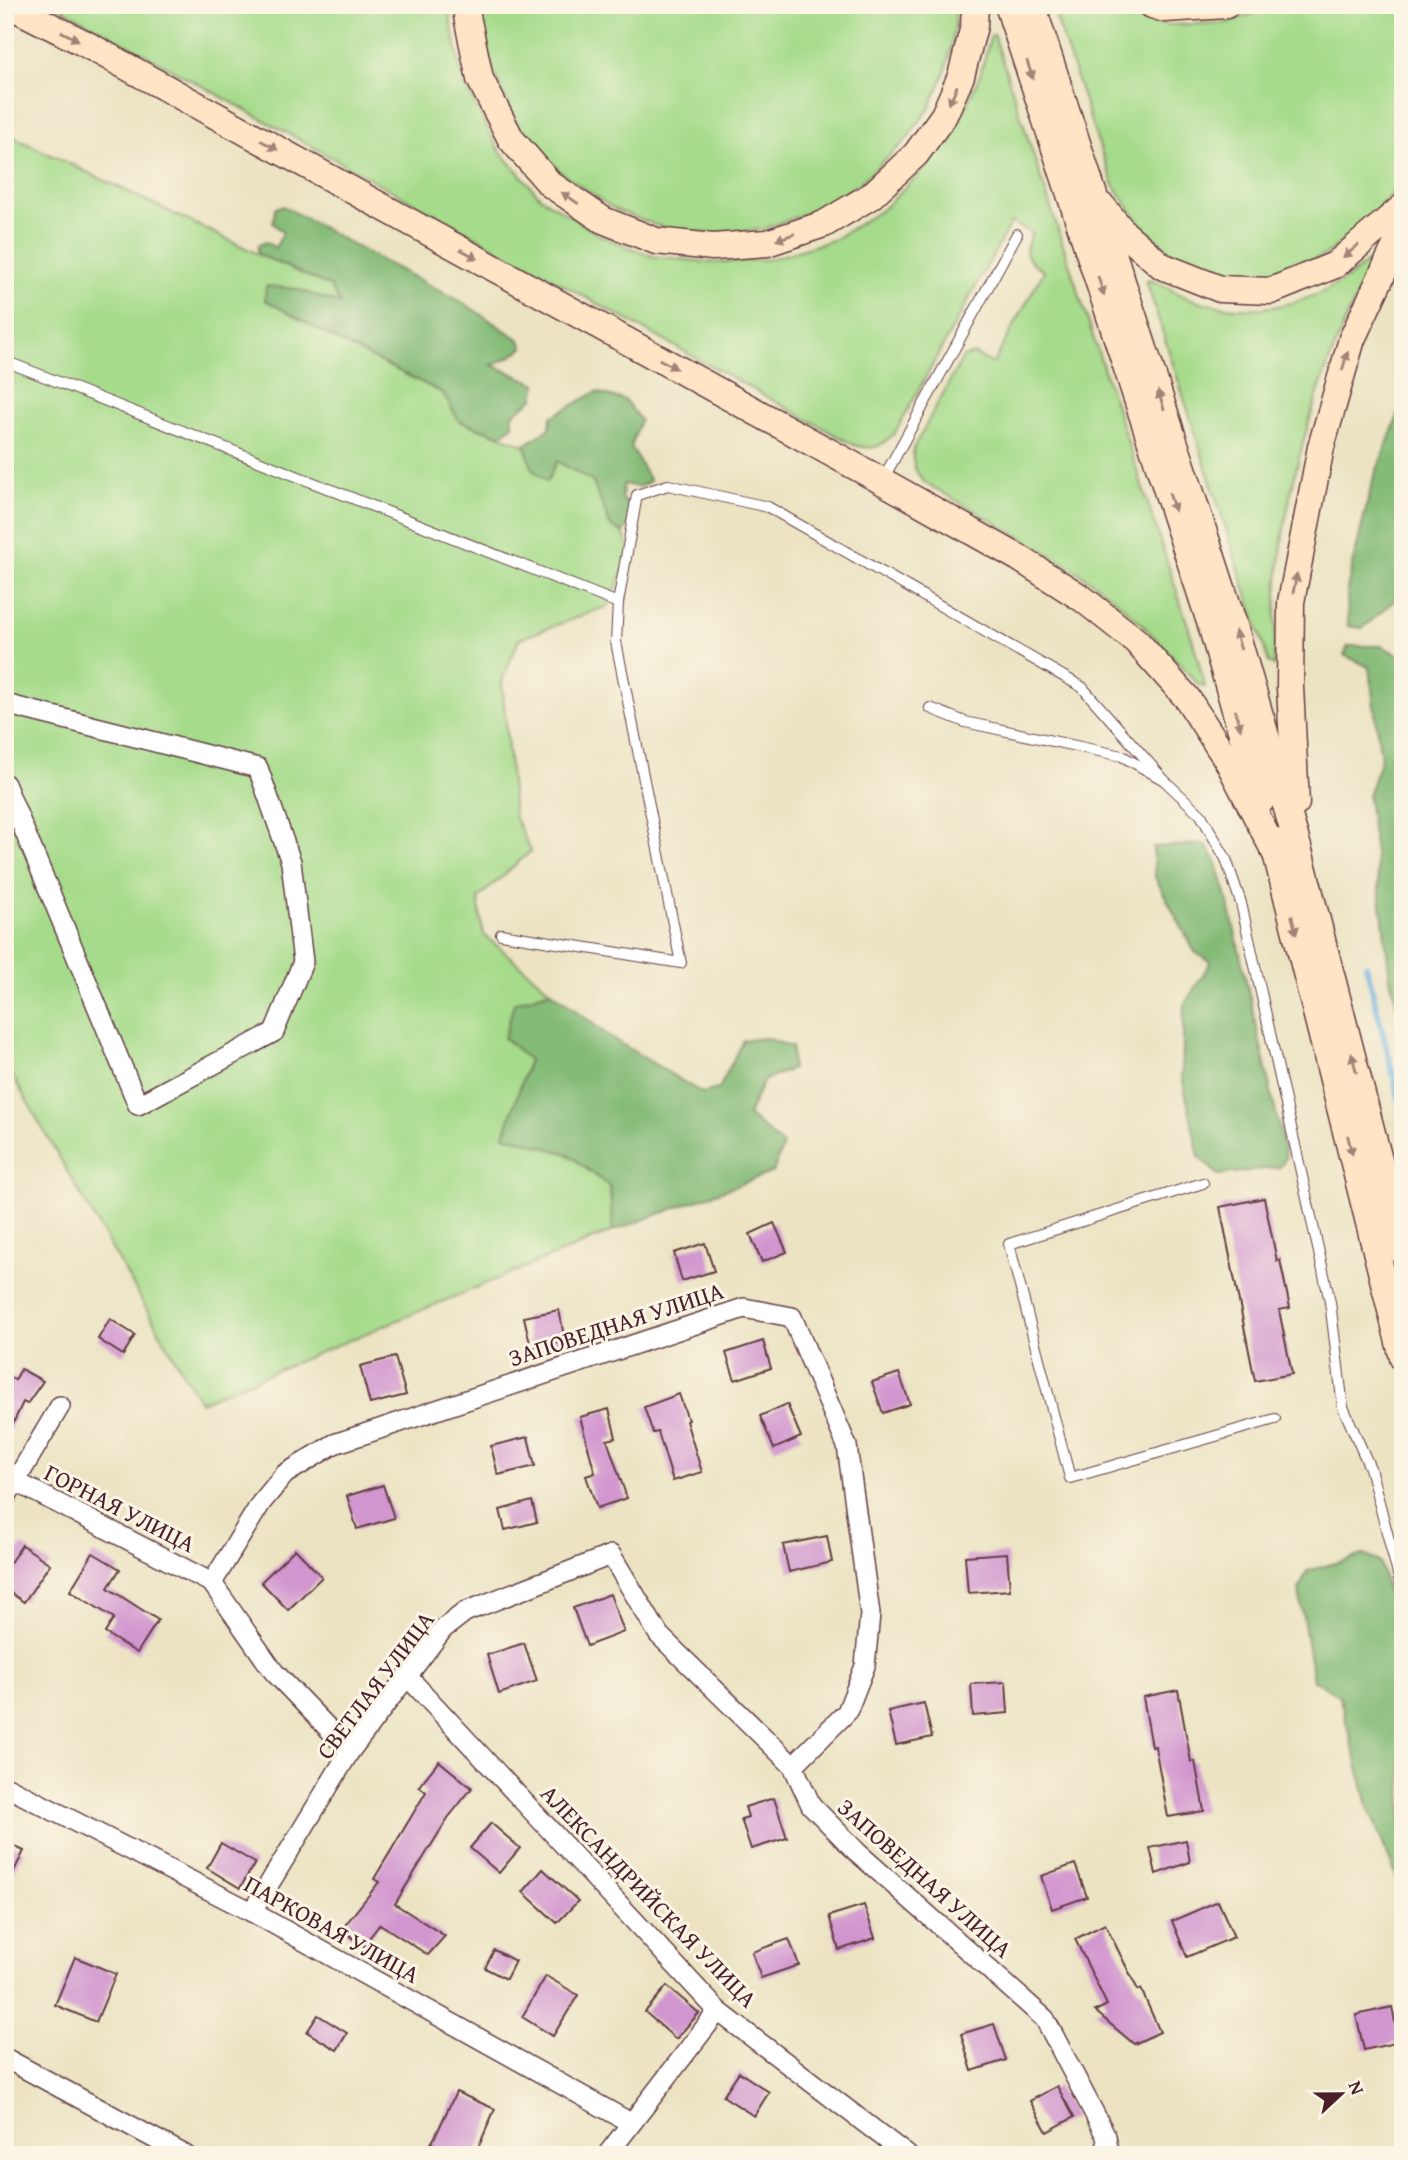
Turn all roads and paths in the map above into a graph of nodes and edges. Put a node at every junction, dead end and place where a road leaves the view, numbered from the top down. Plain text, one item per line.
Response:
1 (9, 5) edge
2 (467, 5) edge
3 (975, 5) edge
4 (1008, 5) edge
5 (1031, 5) edge
6 (1152, 5) edge
7 (1226, 5) edge
8 (1093, 194) junction
9 (1403, 207) edge
10 (1403, 230) edge
11 (1017, 234) dead end
12 (5, 361) edge
13 (882, 481) junction
14 (618, 603) junction
15 (5, 705) edge
16 (930, 708) dead end
17 (1164, 780) junction
18 (5, 784) edge
19 (1288, 852) junction
20 (501, 934) dead end
21 (1203, 1183) dead end
22 (1403, 1253) edge
23 (1403, 1359) edge
24 (60, 1406) dead end
25 (1275, 1419) dead end
26 (8, 1486) edge
27 (212, 1583) junction
28 (1403, 1594) edge
29 (407, 1676) junction
30 (350, 1751) junction
31 (793, 1766) junction
32 (5, 1786) edge
33 (252, 1912) junction
34 (718, 2011) junction
35 (5, 2058) edge
36 (631, 2123) junction
37 (185, 2155) edge
38 (607, 2155) edge
39 (907, 2155) edge
40 (1109, 2155) edge

1 -> 13 main road
3 -> 2 main road
4 -> 19 main road
5 - 8 main road
6 - 7 main road
9 -> 8 main road
19 -> 8 main road
19 -> 10 main road
11 - 13 lane
12 - 14 lane
13 - 19 main road
14 - 17 lane
14 - 20 lane
15 - 18 street
16 - 17 lane
17 - 28 lane
22 -> 19 main road
19 -> 23 main road
21 - 25 lane
24 - 26 street
26 - 27 street, ГОРНАЯ УЛИЦА
27 - 30 street
27 - 31 street, ЗАПОВЕДНАЯ УЛИЦА
29 - 30 street, СВЕТЛАЯ УЛИЦА
29 - 31 street, СВЕТЛАЯ УЛИЦА
29 - 34 street, АЛЕКСАНДРИЙСКАЯ УЛИЦА
30 - 33 street, СВЕТЛАЯ УЛИЦА
31 - 40 street, ЗАПОВЕДНАЯ УЛИЦА
32 - 33 street, ПАРКОВАЯ УЛИЦА
33 - 36 street, ПАРКОВАЯ УЛИЦА
34 - 36 street
34 - 39 street, АЛЕКСАНДРИЙСКАЯ УЛИЦА
35 - 37 street
36 - 38 street

